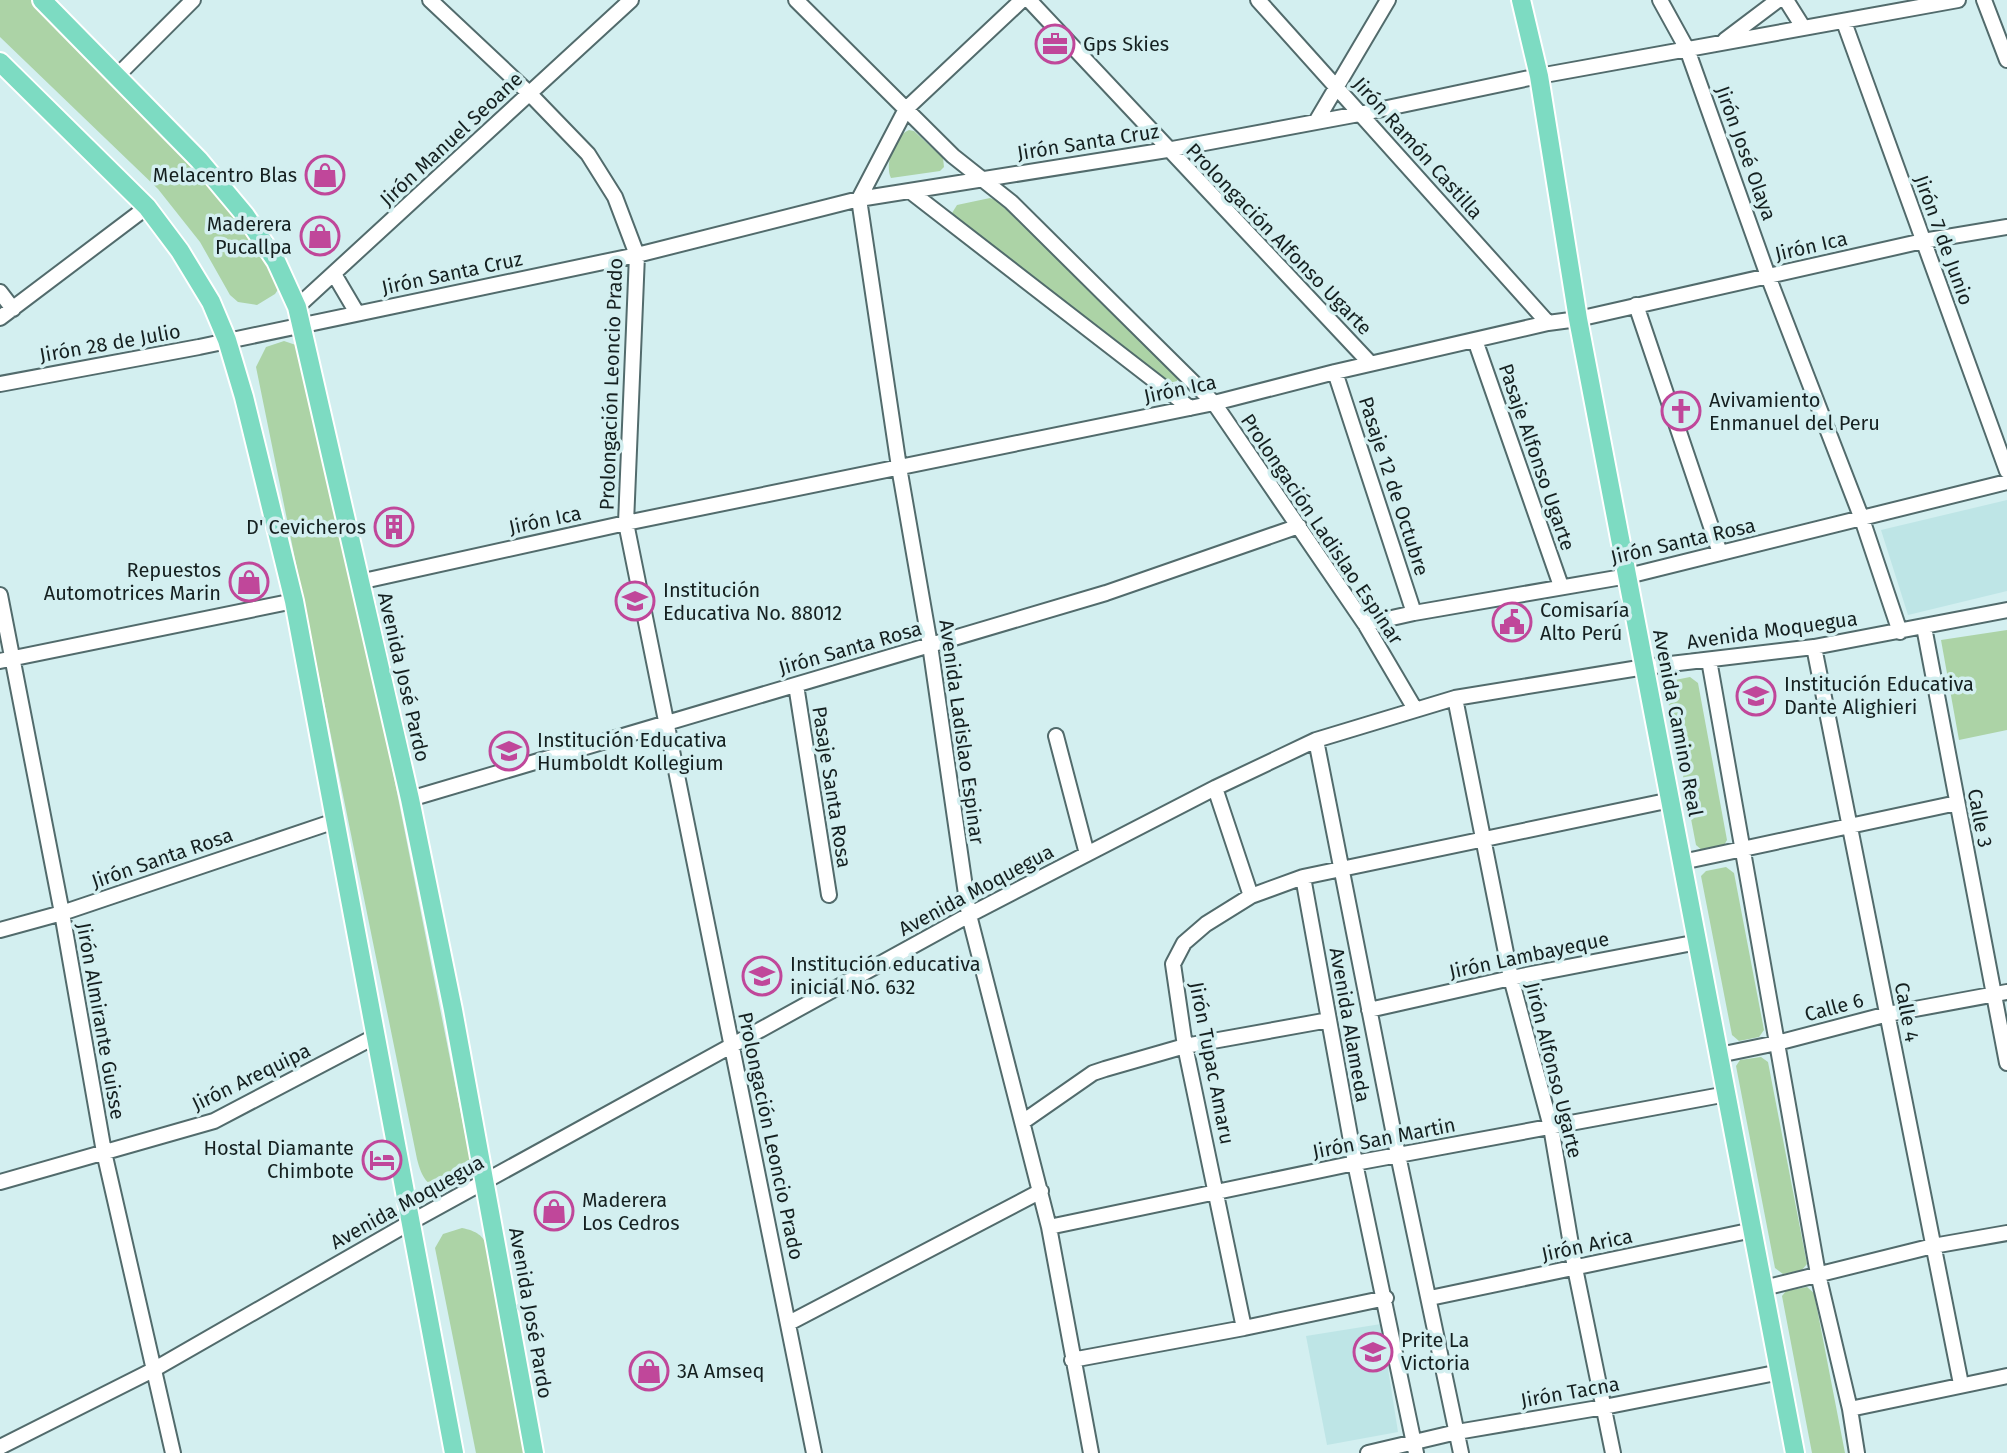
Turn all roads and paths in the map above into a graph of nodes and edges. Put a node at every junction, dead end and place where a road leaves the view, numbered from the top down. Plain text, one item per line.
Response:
1 (42, 0) edge
2 (193, 0) edge
3 (430, 0) edge
4 (631, 0) edge
5 (796, 0) edge
6 (1022, 0) edge
7 (1029, 0) edge
8 (1258, 0) edge
9 (1388, 0) edge
10 (1521, 0) edge
11 (1660, 0) edge
12 (1778, 0) edge
13 (1786, 0) edge
14 (1958, 0) edge
15 (1984, 0) edge
16 (1844, 22) junction
17 (1803, 27) junction
18 (1722, 43) junction
19 (1687, 49) junction
20 (2007, 60) edge
21 (0, 62) edge
22 (117, 76) junction
23 (1539, 76) junction
24 (1337, 86) junction
25 (530, 94) junction
26 (906, 109) junction
27 (1359, 114) junction
28 (1317, 120) junction
29 (1167, 150) junction
30 (981, 179) junction
31 (911, 192) junction
32 (859, 199) junction
33 (147, 207) junction
34 (2007, 227) edge
35 (1923, 241) junction
36 (637, 255) junction
37 (334, 274) junction
38 (1768, 276) junction
39 (0, 292) edge
40 (1636, 305) junction
41 (13, 309) junction
42 (357, 313) junction
43 (300, 316) junction
44 (0, 318) edge
45 (1578, 319) junction
46 (1548, 323) junction
47 (227, 340) junction
48 (1475, 340) junction
49 (1370, 363) junction
50 (1335, 372) junction
51 (0, 384) edge
52 (1214, 403) junction
53 (1190, 408) junction
54 (899, 467) junction
55 (2007, 471) edge
56 (2007, 482) edge
57 (1862, 519) junction
58 (626, 523) junction
59 (1299, 526) junction
60 (1720, 553) junction
61 (1628, 576) junction
62 (359, 582) junction
63 (1561, 586) junction
64 (0, 595) edge
65 (294, 601) junction
66 (2007, 610) edge
67 (1414, 613) junction
68 (1365, 624) junction
69 (1924, 627) junction
70 (1900, 632) junction
71 (930, 645) junction
72 (1814, 647) junction
73 (7, 660) edge
74 (1709, 660) junction
75 (1645, 667) junction
76 (796, 685) junction
77 (1455, 698) junction
78 (1415, 709) junction
79 (667, 722) junction
80 (1056, 736) dead end
81 (1316, 740) junction
82 (1215, 788) junction
83 (410, 799) junction
84 (1671, 800) junction
85 (1957, 803) junction
86 (335, 821) junction
87 (1850, 827) junction
88 (1481, 839) junction
89 (1742, 847) junction
90 (1087, 854) junction
91 (1682, 862) junction
92 (1341, 869) junction
93 (1303, 877) junction
94 (829, 895) dead end
95 (1251, 896) junction
96 (62, 913) junction
97 (969, 915) junction
98 (0, 930) edge
99 (1698, 942) junction
100 (1511, 978) junction
101 (2000, 993) edge
102 (1369, 1010) junction
103 (1888, 1014) junction
104 (1329, 1020) junction
105 (376, 1036) junction
106 (1777, 1043) junction
107 (732, 1045) junction
108 (1185, 1046) junction
109 (1719, 1055) junction
110 (2007, 1063) edge
111 (1727, 1094) junction
112 (1024, 1121) junction
113 (1551, 1127) junction
114 (104, 1152) junction
115 (1398, 1155) junction
116 (1355, 1163) junction
117 (485, 1181) junction
118 (0, 1182) edge
119 (1041, 1191) junction
120 (1218, 1193) junction
121 (411, 1222) junction
122 (1049, 1227) junction
123 (1753, 1230) junction
124 (2007, 1233) edge
125 (1933, 1246) junction
126 (1575, 1268) junction
127 (1818, 1274) junction
128 (1764, 1288) junction
129 (1386, 1298) junction
130 (1430, 1298) junction
131 (789, 1323) junction
132 (1244, 1328) junction
133 (1072, 1360) junction
134 (153, 1370) junction
135 (1780, 1372) junction
136 (2007, 1376) edge
137 (1961, 1384) junction
138 (1604, 1407) junction
139 (1850, 1409) junction
140 (1457, 1432) junction
141 (0, 1447) edge
142 (1416, 1448) edge
143 (173, 1453) edge
144 (454, 1453) edge
145 (534, 1453) edge
146 (814, 1453) edge
147 (1091, 1453) edge
148 (1368, 1453) edge
149 (1461, 1453) edge
150 (1613, 1453) edge
151 (1795, 1453) edge
152 (1857, 1453) edge

1 - 22 main road, Avenida José Pardo
2 - 22 street
3 - 25 street, Prolongación Leoncio Prado
4 - 25 street, Jirón Manuel Seoane
5 - 26 street, Prolongación Ladislao Espinar
6 - 26 street
7 - 29 street, Prolongación Alfonso Ugarte
8 - 24 street, Jirón Ramón Castilla
9 - 24 street
10 - 23 main road, Avenida Camino Real
11 - 19 street, Jirón José Olaya
12 - 18 street
13 - 17 street
14 - 16 street, Jirón Santa Cruz
15 - 20 street
16 - 17 street, Jirón Santa Cruz
16 - 35 street, Jirón 7 de Junio
17 - 18 street, Jirón Santa Cruz
18 - 19 street, Jirón Santa Cruz
19 - 23 street, Jirón Santa Cruz
19 - 38 street, Jirón José Olaya
21 - 33 main road
22 - 43 main road, Avenida José Pardo
23 - 27 street, Jirón Santa Cruz
23 - 45 main road, Avenida Camino Real
24 - 27 street, Jirón Ramón Castilla
24 - 28 street
25 - 36 street, Prolongación Leoncio Prado
25 - 37 street, Jirón Manuel Seoane
26 - 30 street, Prolongación Ladislao Espinar
26 - 32 street
27 - 28 street, Jirón Santa Cruz
27 - 46 street, Jirón Ramón Castilla
28 - 29 street, Jirón Santa Cruz
29 - 30 street, Jirón Santa Cruz
29 - 49 street, Prolongación Alfonso Ugarte
30 - 31 street, Jirón Santa Cruz
30 - 52 street, Prolongación Ladislao Espinar
31 - 32 street, Jirón Santa Cruz
31 - 53 street
32 - 36 street, Jirón Santa Cruz
32 - 54 street, Avenida Ladislao Espinar
33 - 41 street
33 - 47 main road
34 - 35 street, Jirón Ica
35 - 38 street, Jirón Ica
35 - 55 street, Jirón 7 de Junio
36 - 42 street, Jirón Santa Cruz
36 - 58 street, Prolongación Leoncio Prado
37 - 42 street
37 - 43 street, Jirón Manuel Seoane
38 - 40 street, Jirón Ica
38 - 57 street, Jirón José Olaya
39 - 41 street
40 - 45 street, Jirón Ica
40 - 60 street
41 - 44 street
42 - 43 street, Jirón Santa Cruz
43 - 47 street, Jirón Santa Cruz
43 - 62 main road, Avenida José Pardo
45 - 46 street, Jirón Ica
45 - 61 main road, Avenida Camino Real
46 - 48 street, Jirón Ica
47 - 51 street, Jirón 28 de Julio
47 - 65 main road
48 - 49 street, Jirón Ica
48 - 63 street, Pasaje Alfonso Ugarte
49 - 50 street, Jirón Ica
50 - 52 street, Jirón Ica
50 - 67 street, Pasaje 12 de Octubre
52 - 53 street, Jirón Ica
52 - 59 street, Prolongación Ladislao Espinar
53 - 54 street, Jirón Ica
54 - 58 street, Jirón Ica
54 - 71 street, Avenida Ladislao Espinar
56 - 57 street, Jirón Santa Rosa
57 - 60 street, Jirón Santa Rosa
57 - 70 street, Jirón José Olaya
58 - 62 street, Jirón Ica
58 - 79 street, Prolongación Leoncio Prado
59 - 68 street, Prolongación Ladislao Espinar
59 - 71 street, Jirón Santa Rosa
60 - 61 street, Jirón Santa Rosa
61 - 63 street, Jirón Santa Rosa
61 - 75 main road, Avenida Camino Real
62 - 83 main road, Avenida José Pardo
63 - 67 street, Jirón Santa Rosa
64 - 73 street, Jirón Almirante Guisse
65 - 73 street
65 - 86 main road
66 - 69 street, Avenida Moquegua
67 - 68 street, Jirón Santa Rosa
68 - 78 street, Prolongación Ladislao Espinar
69 - 70 street, Avenida Moquegua
69 - 85 street, Calle 3
70 - 72 street, Avenida Moquegua
71 - 76 street, Jirón Santa Rosa
71 - 97 street, Avenida Ladislao Espinar
72 - 74 street, Avenida Moquegua
72 - 87 street, Calle 4
73 - 96 street, Jirón Almirante Guisse
74 - 75 street, Avenida Moquegua
74 - 89 street
75 - 77 street, Avenida Moquegua
75 - 84 main road, Avenida Camino Real
76 - 79 street, Jirón Santa Rosa
76 - 94 street, Pasaje Santa Rosa
77 - 78 street, Avenida Moquegua
77 - 88 street, Jirón Alfonso Ugarte
78 - 81 street, Avenida Moquegua
79 - 83 street, Jirón Santa Rosa
79 - 107 street, Prolongación Leoncio Prado
80 - 90 street
81 - 82 street, Avenida Moquegua
81 - 92 street, Avenida Alameda
82 - 90 street, Avenida Moquegua
82 - 95 street
83 - 117 main road, Avenida José Pardo
84 - 88 street
84 - 91 main road, Avenida Camino Real
85 - 87 street
85 - 101 street, Calle 3
86 - 96 street, Jirón Santa Rosa
86 - 105 main road
87 - 89 street
87 - 103 street, Calle 4
88 - 92 street
88 - 100 street, Jirón Alfonso Ugarte
89 - 91 street
89 - 106 street
90 - 97 street, Avenida Moquegua
91 - 99 main road, Avenida Camino Real
92 - 93 street
92 - 102 street, Avenida Alameda
93 - 95 street, Jirón Tupac Amaru
93 - 104 street, Avenida Alameda
95 - 108 street, Jirón Tupac Amaru
96 - 98 street, Jirón Santa Rosa
96 - 114 street, Jirón Almirante Guisse
97 - 107 street, Avenida Moquegua
97 - 112 street, Avenida Ladislao Espinar
99 - 100 street, Jirón Lambayeque
99 - 109 main road, Avenida Camino Real
100 - 102 street, Jirón Lambayeque
100 - 113 street, Jirón Alfonso Ugarte
101 - 103 street, Calle 6
101 - 110 street, Calle 3
102 - 115 street, Avenida Alameda
103 - 106 street, Calle 6
103 - 125 street, Calle 4
104 - 108 street
104 - 116 street, Avenida Alameda
105 - 114 street, Jirón Arequipa
105 - 121 main road
106 - 109 street, Calle 6
106 - 127 street
107 - 117 street, Avenida Moquegua
107 - 131 street, Prolongación Leoncio Prado
108 - 112 street
108 - 120 street, Jirón Tupac Amaru
109 - 111 main road, Avenida Camino Real
111 - 113 street, Jirón San Martin
111 - 123 main road, Avenida Camino Real
112 - 119 street, Avenida Ladislao Espinar
113 - 115 street, Jirón San Martin
113 - 126 street, Jirón Alfonso Ugarte
114 - 118 street, Jirón Arequipa
114 - 134 street, Jirón Almirante Guisse
115 - 116 street, Jirón San Martin
115 - 130 street, Avenida Alameda
116 - 120 street, Jirón San Martin
116 - 129 street, Avenida Alameda
117 - 121 street, Avenida Moquegua
117 - 145 main road, Avenida José Pardo
119 - 122 street, Avenida Ladislao Espinar
119 - 131 street
120 - 122 street, Jirón San Martin
120 - 132 street, Jirón Tupac Amaru
121 - 134 street, Avenida Moquegua
121 - 144 main road
122 - 133 street, Avenida Ladislao Espinar
123 - 126 street, Jirón Arica
123 - 128 main road, Avenida Camino Real
124 - 125 street
125 - 127 street
125 - 137 street, Calle 4
126 - 130 street, Jirón Arica
126 - 138 street, Jirón Alfonso Ugarte
127 - 128 street
127 - 139 street
128 - 135 main road, Avenida Camino Real
129 - 132 street
129 - 142 street, Avenida Alameda
130 - 140 street, Avenida Alameda
131 - 146 street, Prolongación Leoncio Prado
132 - 133 street
133 - 147 street, Avenida Ladislao Espinar
134 - 141 street, Avenida Moquegua
134 - 143 street, Jirón Almirante Guisse
135 - 138 street, Jirón Tacna
135 - 151 main road, Avenida Camino Real
136 - 137 street
137 - 139 street
138 - 140 street, Jirón Tacna
138 - 150 street, Jirón Alfonso Ugarte
139 - 152 street
140 - 142 street, Jirón Tacna
140 - 149 street, Avenida Alameda
142 - 148 street, Jirón Tacna

